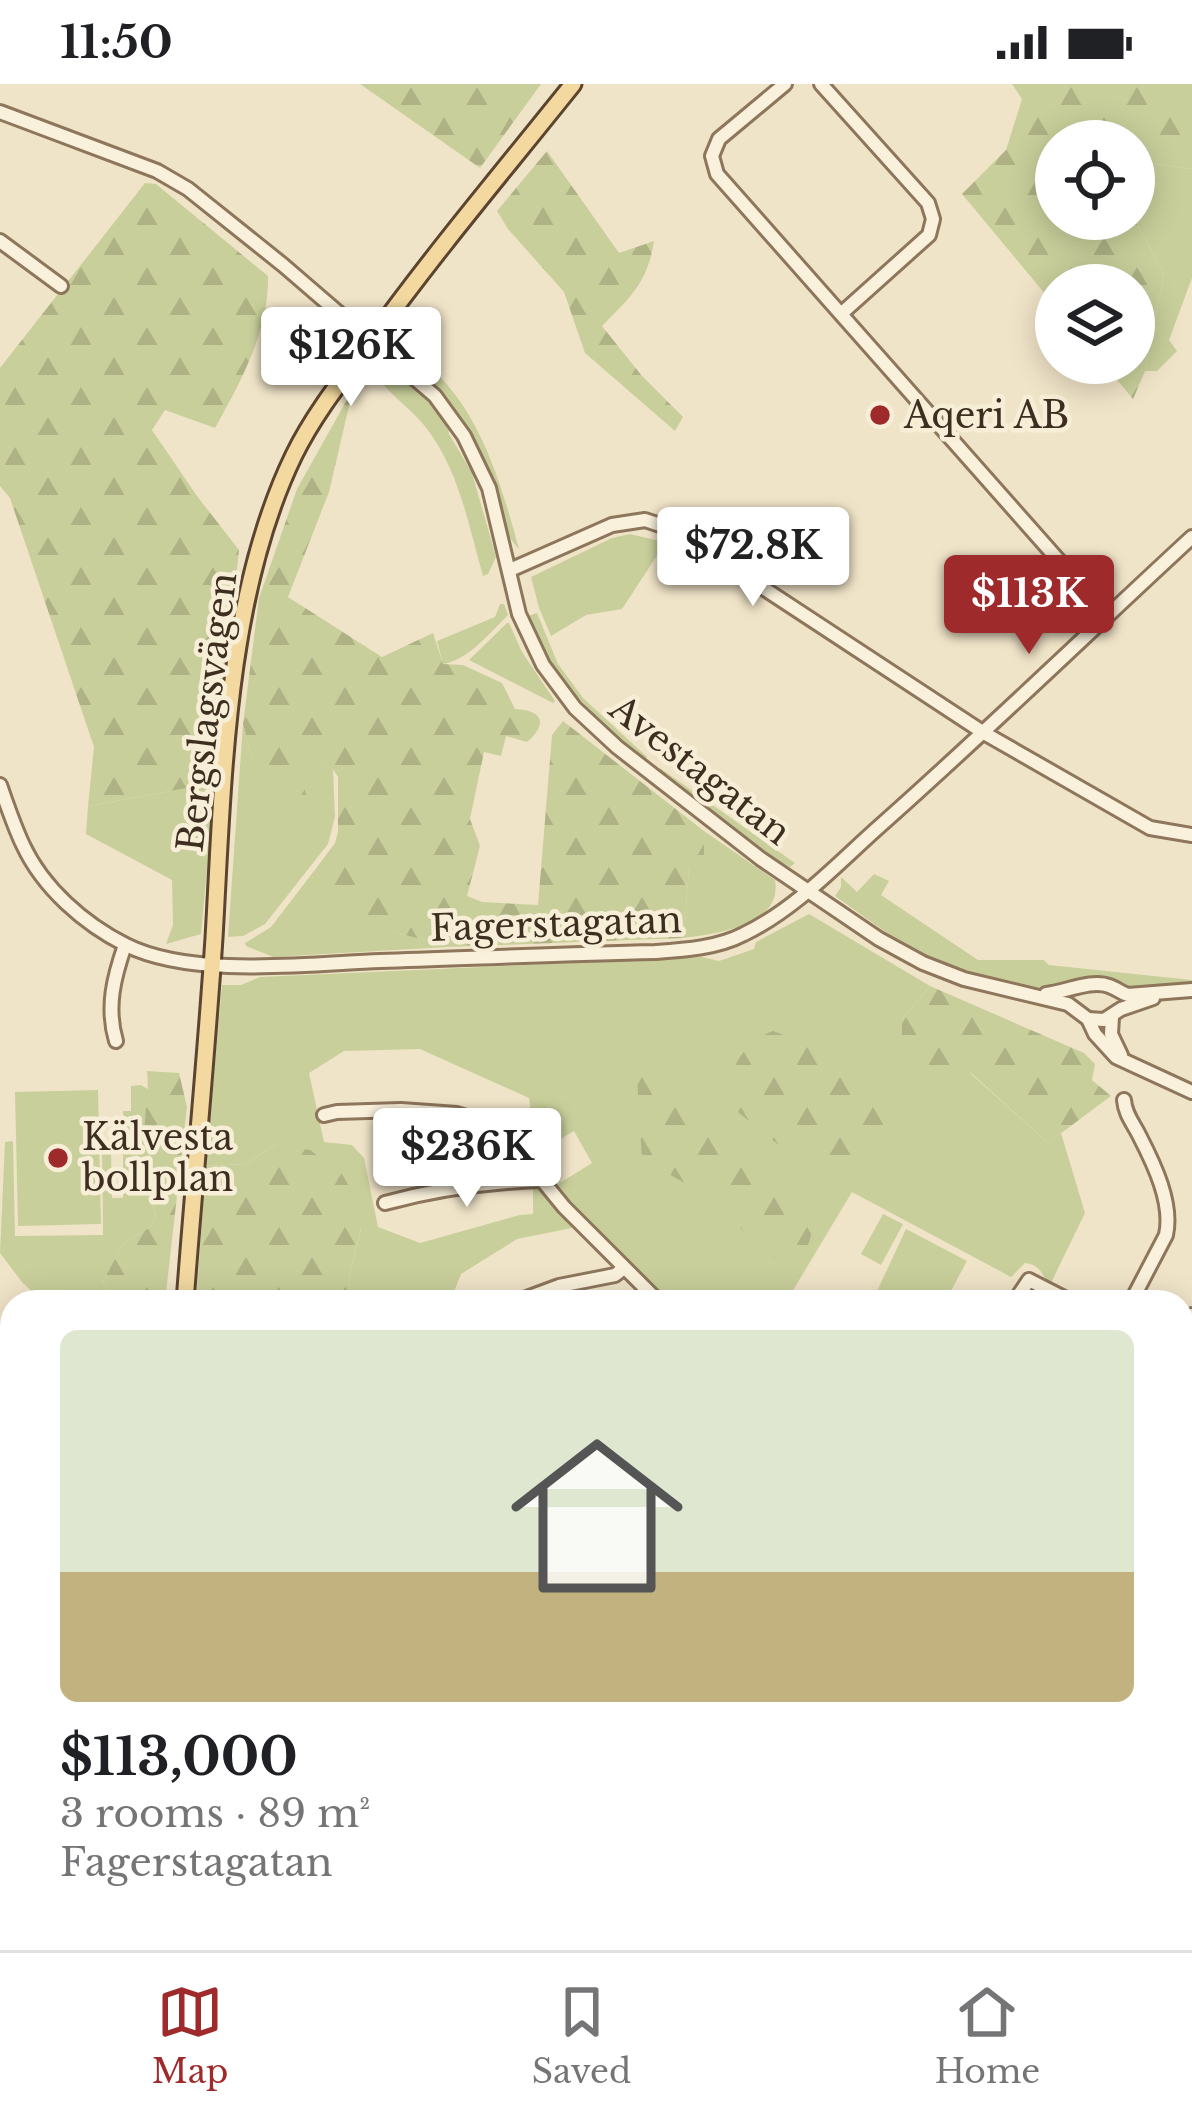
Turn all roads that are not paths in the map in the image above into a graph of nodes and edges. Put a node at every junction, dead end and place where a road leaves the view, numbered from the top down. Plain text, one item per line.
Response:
1 (573, 84) edge
2 (785, 84) edge
3 (821, 84) edge
4 (0, 112) edge
5 (0, 242) edge
6 (61, 286) dead end
7 (842, 314) junction
8 (370, 341) junction
9 (1192, 537) edge
10 (510, 570) junction
11 (1107, 615) junction
12 (984, 734) junction
13 (0, 785) edge
14 (1192, 836) edge
15 (807, 890) junction
16 (125, 945) junction
17 (212, 963) junction
18 (1084, 987) junction
19 (1192, 990) edge
20 (1119, 993) junction
21 (1162, 994) junction
22 (1027, 995) junction
23 (1117, 1013) junction
24 (1083, 1014) junction
25 (116, 1041) dead end
26 (1132, 1065) junction
27 (1192, 1092) edge
28 (1124, 1100) dead end
29 (324, 1114) dead end
30 (542, 1180) junction
31 (385, 1203) dead end
32 (624, 1268) junction
33 (185, 1290) edge
34 (548, 1290) edge
35 (647, 1290) edge
36 (1022, 1290) edge
37 (1049, 1290) edge
38 (1137, 1290) edge
39 (0, 1836) edge
40 (0, 1854) edge

1 - 8 main road, Bergslagsvägen
2 - 7 street
3 - 7 street
4 - 8 street, Avestagatan
5 - 6 street
7 - 11 street
8 - 10 street, Avestagatan
8 - 17 main road, Bergslagsvägen
9 - 11 street, Fagerstagatan
10 - 12 street
10 - 15 street, Avestagatan
11 - 12 street, Fagerstagatan
12 - 14 street
12 - 15 street, Fagerstagatan
13 - 16 street, Fagerstagatan
15 - 17 street, Fagerstagatan
15 - 22 street, Avestagatan
16 - 17 street, Fagerstagatan
16 - 25 street
17 - 33 main road, Bergslagsvägen
18 - 20 street, Avestagatan
18 - 22 street, Avestagatan
18 - 24 street
19 - 21 street
20 - 21 street, Avestagatan
20 - 23 street
21 - 23 street, Avestagatan
22 - 24 street, Avestagatan
23 - 24 street, Avestagatan
23 - 26 street
24 - 26 street
26 - 27 street
28 - 38 street
29 - 30 street
30 - 31 street
30 - 32 street
32 - 34 street
32 - 35 street
36 - 37 street
39 - 40 street

